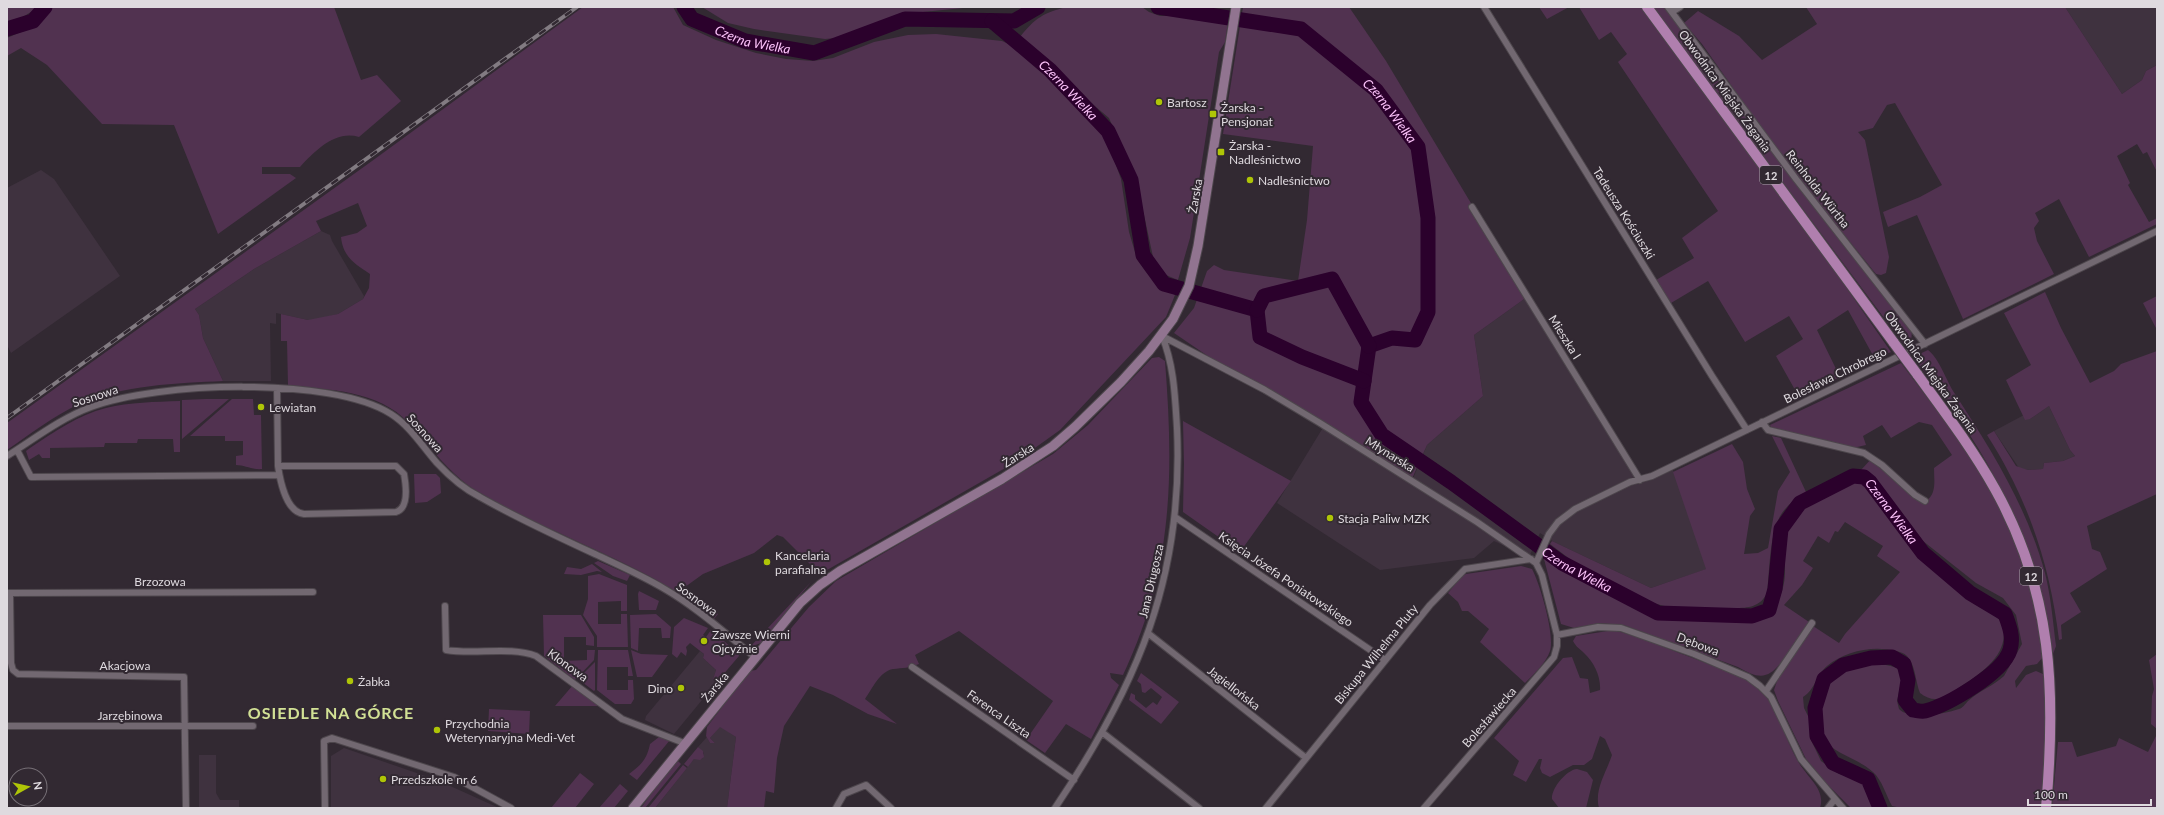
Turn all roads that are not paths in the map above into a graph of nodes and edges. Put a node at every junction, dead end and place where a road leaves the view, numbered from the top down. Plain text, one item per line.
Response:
1 (1236, 7) edge
2 (1484, 7) edge
3 (1647, 7) edge
4 (1668, 7) edge
5 (1680, 7) edge
6 (1672, 12) junction
7 (1472, 207) dead end
8 (2157, 231) edge
9 (1162, 336) junction
10 (1924, 344) junction
11 (277, 388) junction
12 (1762, 422) junction
13 (1747, 430) junction
14 (17, 450) junction
15 (7, 456) edge
16 (278, 466) junction
17 (280, 475) junction
18 (1640, 480) junction
19 (1925, 501) dead end
20 (1175, 517) junction
21 (1534, 561) junction
22 (8, 592) edge
23 (313, 592) dead end
24 (445, 606) dead end
25 (1812, 623) dead end
26 (1149, 634) junction
27 (1557, 635) junction
28 (755, 657) junction
29 (1385, 660) junction
30 (912, 667) dead end
31 (1766, 691) junction
32 (7, 726) edge
33 (185, 726) junction
34 (253, 726) dead end
35 (1102, 733) junction
36 (684, 743) junction
37 (1306, 758) junction
38 (1074, 780) junction
39 (1835, 799) junction
40 (186, 808) edge
41 (325, 808) edge
42 (511, 808) edge
43 (633, 808) edge
44 (836, 808) edge
45 (891, 808) edge
46 (1055, 808) edge
47 (1199, 808) edge
48 (1266, 808) edge
49 (1424, 808) edge
50 (1828, 808) edge
51 (1843, 808) edge
52 (2046, 808) edge

1 - 9 street, Żarska
2 - 13 street, Tadeusza Kościuszki
3 - 52 main road, Obwodnica Miejska Żagania / 12, bridge
4 - 6 street, Reinholda Würtha
5 - 6 street
6 - 10 street, Reinholda Würtha
7 - 18 street, Mieszka I
8 - 10 street, Bolesława Chrobrego
9 - 20 street, Jana Długosza
9 - 21 street, Młynarska
9 - 28 street, Żarska
10 - 12 street, Bolesława Chrobrego
11 - 14 street, Sosnowa
11 - 16 street
11 - 28 street, Sosnowa
12 - 13 street, Bolesława Chrobrego
12 - 19 street
13 - 18 street, Bolesława Chrobrego
14 - 15 street, Sosnowa
14 - 17 street
16 - 17 street
16 - 17 street
18 - 21 street, Bolesława Chrobrego
20 - 26 street, Jana Długosza
20 - 29 street, Księcia Józefa Poniatowskiego
21 - 27 street
21 - 29 street, Biskupa Wilhelma Pluty
22 - 23 street, Brzozowa
22 - 33 street, Akacjowa
24 - 36 street, Klonowa
25 - 31 street
26 - 35 street, Jana Długosza
26 - 37 street, Jagiellońska
27 - 31 street, Dębowa
27 - 49 street, Bolesławiecka
28 - 36 street, Żarska
29 - 37 street, Biskupa Wilhelma Pluty
30 - 38 street, Ferenca Liszta
31 - 39 street, Dębowa
32 - 33 street, Jarzębinowa
33 - 34 street, Jarzębinowa
33 - 40 street, Akacjowa
35 - 38 street, Jana Długosza
35 - 47 street
36 - 43 street, Żarska
37 - 48 street, Biskupa Wilhelma Pluty
38 - 46 street, Jana Długosza
39 - 50 street
39 - 51 street, Dębowa
41 - 42 street
44 - 45 street

